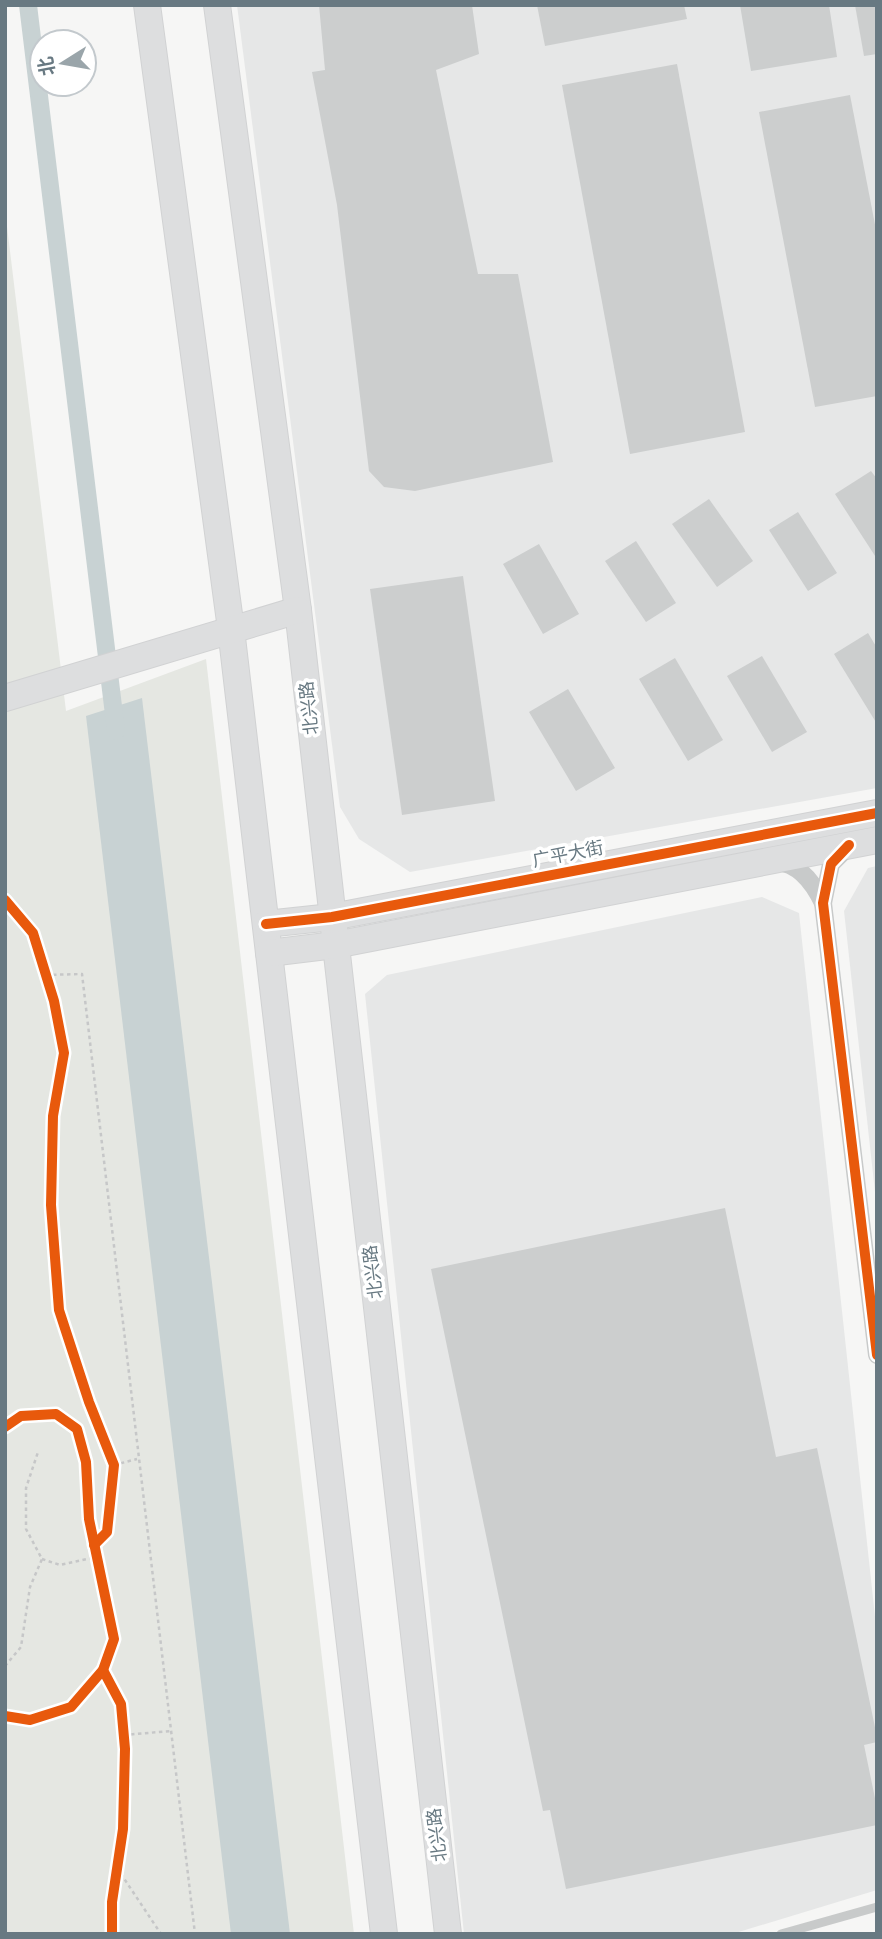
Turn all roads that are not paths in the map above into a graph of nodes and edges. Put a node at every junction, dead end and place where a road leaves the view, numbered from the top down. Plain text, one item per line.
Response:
1 (147, 5) edge
2 (217, 5) edge
3 (298, 610) junction
4 (231, 629) junction
5 (5, 698) edge
6 (877, 813) edge
7 (877, 840) edge
8 (849, 845) junction
9 (768, 861) junction
10 (822, 903) junction
11 (332, 917) junction
12 (266, 924) junction
13 (335, 945) junction
14 (270, 953) junction
15 (877, 1355) edge
16 (877, 1907) edge
17 (384, 1934) edge
18 (448, 1934) edge
19 (781, 1934) edge

1 - 4 main road
2 - 3 main road, 北兴路
3 - 4 main road
3 - 11 main road, 北兴路
4 - 5 main road
4 - 12 main road
6 - 11 main road, 广平大街
7 - 8 main road
8 - 9 main road
8 - 10 street
9 - 10 street
9 - 13 main road
10 - 15 street
11 - 12 main road, 广平大街
11 - 13 main road, 北兴路
12 - 14 main road
13 - 14 main road
13 - 18 main road, 北兴路
14 - 17 main road
16 - 19 lane

